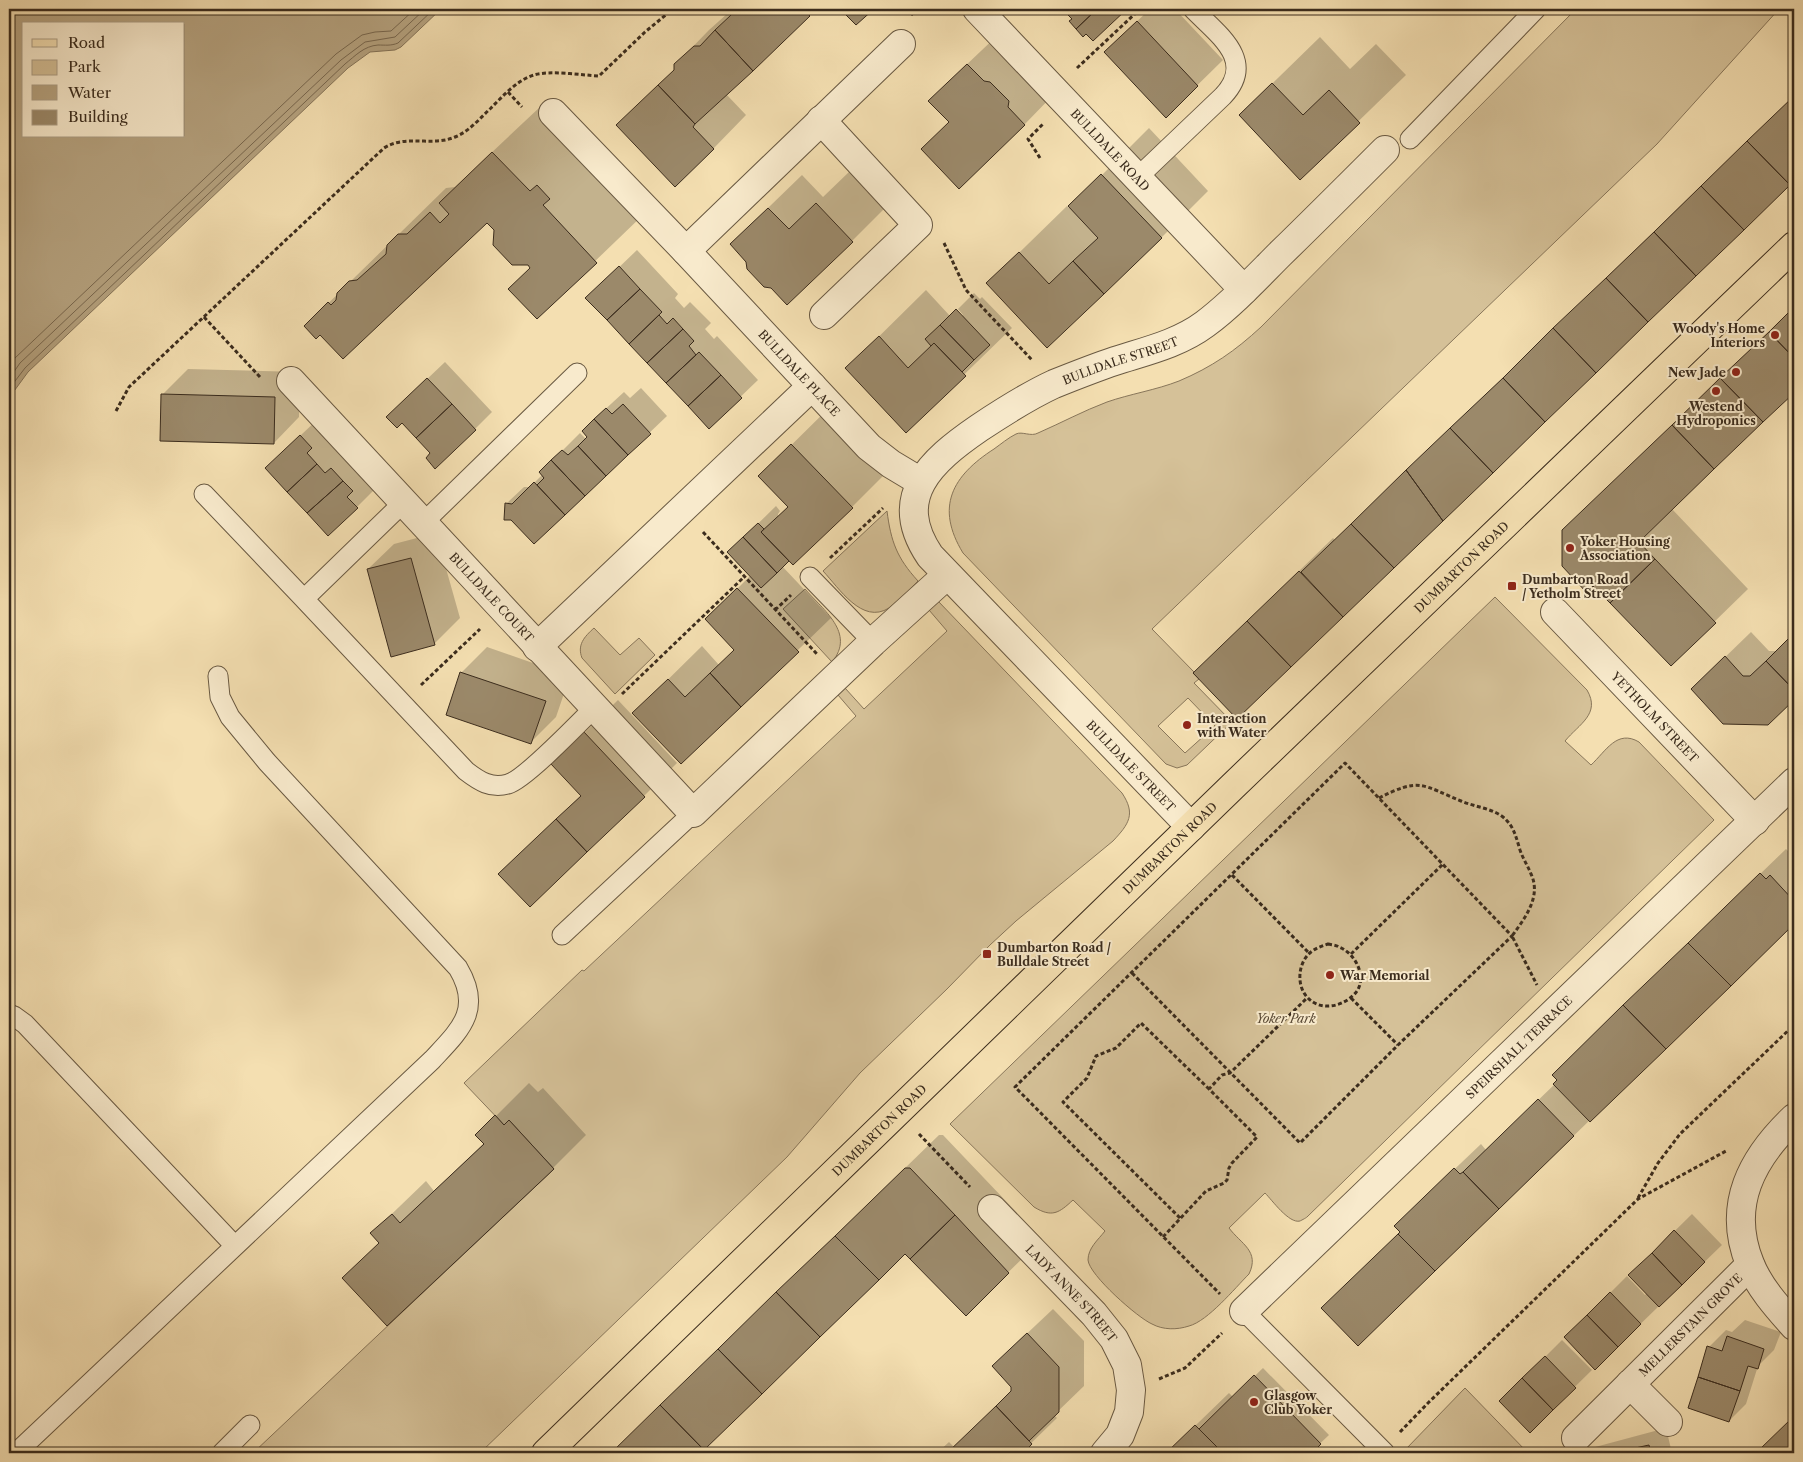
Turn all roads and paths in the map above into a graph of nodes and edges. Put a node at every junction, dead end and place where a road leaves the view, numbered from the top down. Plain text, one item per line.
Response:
1 (673, 9) edge
2 (978, 9) edge
3 (1140, 9) edge
4 (1192, 9) edge
5 (1536, 9) edge
6 (901, 44) dead end
7 (1060, 96) junction
8 (553, 113) dead end
9 (821, 120) junction
10 (1410, 139) dead end
11 (1385, 150) dead end
12 (1040, 158) dead end
13 (1137, 178) junction
14 (943, 242) dead end
15 (1794, 246) edge
16 (686, 251) junction
17 (1244, 290) junction
18 (824, 315) dead end
19 (204, 317) junction
20 (577, 373) dead end
21 (291, 381) joint
22 (1055, 384) junction
23 (812, 386) junction
24 (116, 411) dead end
25 (921, 482) junction
26 (204, 494) dead end
27 (404, 502) junction
28 (681, 510) junction
29 (423, 523) junction
30 (947, 575) junction
31 (744, 577) junction
32 (810, 577) junction
33 (304, 599) junction
34 (502, 609) junction
35 (775, 610) junction
36 (1556, 612) dead end
37 (873, 642) junction
38 (537, 646) junction
39 (218, 676) dead end
40 (838, 676) junction
41 (402, 702) junction
42 (597, 712) junction
43 (1794, 782) edge
44 (1379, 798) junction
45 (693, 812) junction
46 (1755, 821) junction
47 (1191, 827) junction
48 (1442, 864) junction
49 (1232, 875) junction
50 (562, 935) dead end
51 (1512, 936) junction
52 (1309, 953) junction
53 (1351, 954) junction
54 (1132, 973) junction
55 (1307, 998) junction
56 (1351, 998) junction
57 (1560, 1009) junction
58 (9, 1014) edge
59 (1794, 1025) edge
60 (1398, 1045) junction
61 (1230, 1073) junction
62 (1209, 1089) junction
63 (898, 1113) junction
64 (1794, 1118) edge
65 (1731, 1149) dead end
66 (1638, 1199) junction
67 (992, 1209) joint
68 (1180, 1218) junction
69 (1163, 1238) junction
70 (235, 1246) junction
71 (1750, 1265) junction
72 (1244, 1311) junction
73 (1794, 1326) edge
74 (1630, 1384) junction
75 (1131, 1390) junction
76 (1668, 1422) dead end
77 (250, 1425) dead end
78 (1576, 1438) dead end
79 (1384, 1452) edge
80 (16, 1453) edge
81 (222, 1453) edge
82 (546, 1453) edge
83 (1106, 1453) edge

1 - 19 path
2 - 7 street, BULLDALE ROAD
3 - 7 path
4 - 13 lane
5 - 10 lane
6 - 9 street
7 - 12 path
7 - 13 street, BULLDALE ROAD
8 - 16 street, BULLDALE PLACE
9 - 16 street
9 - 18 street
11 - 17 street, BULLDALE STREET
13 - 17 street, BULLDALE ROAD
14 - 22 path
15 - 47 main road, DUMBARTON ROAD
16 - 23 street, BULLDALE PLACE
17 - 22 street, BULLDALE STREET
19 - 21 path
19 - 24 path
20 - 29 lane
21 - 27 street, BULLDALE COURT
22 - 25 street, BULLDALE STREET
23 - 25 street, BULLDALE PLACE
23 - 28 street
25 - 30 street, BULLDALE STREET
25 - 32 path
26 - 33 lane
27 - 29 street, BULLDALE COURT
27 - 33 lane
28 - 31 path
28 - 38 street
29 - 34 street, BULLDALE COURT
30 - 37 street
30 - 47 street, BULLDALE STREET
31 - 35 path
31 - 42 path
32 - 35 path
32 - 37 lane
33 - 41 lane
34 - 38 street, BULLDALE COURT
34 - 41 path
35 - 40 path
36 - 46 street, YETHOLM STREET
37 - 40 street
38 - 42 street, BULLDALE COURT
39 - 70 lane
40 - 45 street
41 - 42 lane
42 - 45 street, BULLDALE COURT
43 - 46 street, SPEIRSHALL TERRACE
44 - 48 path
44 - 49 path
44 - 51 path
45 - 50 lane
46 - 57 street, SPEIRSHALL TERRACE
47 - 63 main road, DUMBARTON ROAD
48 - 51 path
48 - 53 path
49 - 52 path
49 - 54 path
51 - 57 path
51 - 60 path
52 - 53 path
52 - 55 path
53 - 56 path
54 - 61 path
54 - 69 path
55 - 56 path
55 - 61 path
56 - 60 path
57 - 72 street, SPEIRSHALL TERRACE
58 - 70 lane
59 - 66 path
60 - 61 path
61 - 62 path
62 - 68 path
62 - 68 path
63 - 67 path
63 - 82 main road, DUMBARTON ROAD
64 - 71 street
65 - 66 path
66 - 79 path
67 - 75 street, LADY ANNE STREET
68 - 69 path
69 - 72 path
70 - 80 lane
71 - 73 street
71 - 74 street, MELLERSTAIN GROVE
72 - 75 path
72 - 79 lane
74 - 76 street, MELLERSTAIN GROVE
74 - 78 street, MELLERSTAIN GROVE
75 - 83 street, LADY ANNE STREET
77 - 81 lane

